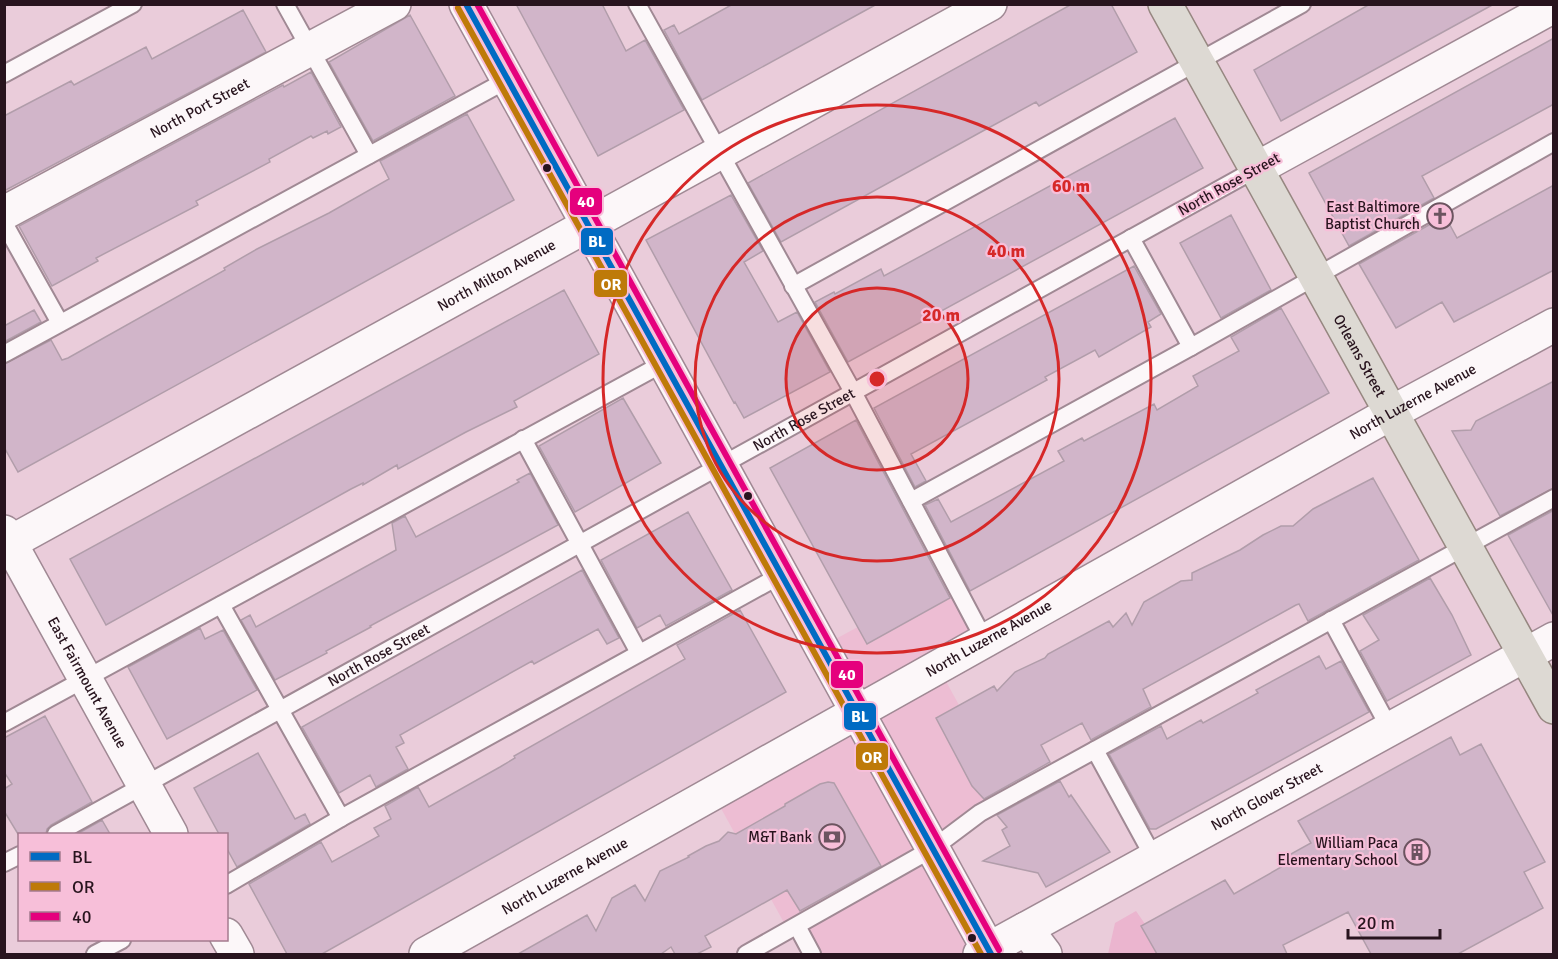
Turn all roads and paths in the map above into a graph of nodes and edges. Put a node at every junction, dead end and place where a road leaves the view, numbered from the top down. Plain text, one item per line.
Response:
1 (133, 4) edge
2 (285, 4) edge
3 (394, 4) edge
4 (466, 4) edge
5 (990, 4) edge
6 (1165, 4) edge
7 (1302, 4) edge
8 (640, 6) edge
9 (1554, 6) edge
10 (310, 50) junction
11 (1197, 62) junction
12 (4, 74) edge
13 (507, 80) junction
14 (1554, 142) edge
15 (720, 153) junction
16 (369, 155) junction
17 (1256, 169) junction
18 (4, 213) edge
19 (4, 223) edge
20 (588, 225) junction
21 (1131, 238) junction
22 (1316, 277) junction
23 (793, 286) junction
24 (60, 323) junction
25 (1554, 325) edge
26 (1191, 347) junction
27 (4, 354) edge
28 (664, 363) junction
29 (853, 392) junction
30 (1391, 413) junction
31 (523, 440) junction
32 (720, 466) junction
33 (1554, 498) edge
34 (911, 501) junction
35 (6, 540) edge
36 (580, 544) junction
37 (1465, 546) junction
38 (781, 575) junction
39 (221, 605) junction
40 (1331, 620) junction
41 (1554, 639) edge
42 (985, 641) junction
43 (639, 653) junction
44 (1525, 655) junction
45 (85, 679) junction
46 (1554, 707) edge
47 (280, 710) junction
48 (857, 713) junction
49 (4, 723) edge
50 (1390, 729) junction
51 (1095, 750) junction
52 (144, 786) junction
53 (341, 818) junction
54 (58, 833) edge
55 (170, 833) edge
56 (932, 849) junction
57 (18, 856) edge
58 (1154, 858) junction
59 (4, 863) edge
60 (228, 884) edge
61 (797, 926) junction
62 (228, 938) edge
63 (118, 941) edge
64 (1036, 942) edge
65 (987, 953) edge
66 (95, 954) edge
67 (237, 954) edge
68 (426, 954) edge
69 (746, 954) edge
70 (812, 954) edge

1 - 12 lane
2 - 10 lane
3 - 10 street, North Port Street
4 - 13 street
5 - 15 street, North Milton Avenue
6 - 11 main road, Orleans Street
7 - 11 lane
8 - 15 lane
9 - 17 street, North Rose Street
10 - 16 lane
10 - 18 street, North Port Street
11 - 17 main road, Orleans Street
11 - 23 lane
13 - 16 lane
13 - 20 street
14 - 22 lane
15 - 20 street, North Milton Avenue
15 - 23 lane
16 - 24 lane
17 - 21 lane, North Rose Street
17 - 22 main road, Orleans Street
19 - 24 lane
20 - 28 street
20 - 35 street, North Milton Avenue
21 - 26 lane
21 - 29 lane, North Rose Street
22 - 26 lane
22 - 30 main road, Orleans Street
23 - 29 lane
24 - 27 lane
25 - 30 street, North Luzerne Avenue
26 - 34 lane
28 - 31 lane
28 - 32 street
29 - 32 lane, North Rose Street
29 - 34 lane
30 - 37 main road, Orleans Street
30 - 42 street, North Luzerne Avenue
31 - 36 lane
31 - 39 lane
32 - 36 lane, North Rose Street
32 - 38 street
33 - 37 lane
34 - 42 lane
35 - 45 street, East Fairmount Avenue
36 - 43 lane
36 - 47 lane, North Rose Street
37 - 40 lane
37 - 44 main road, Orleans Street
38 - 43 lane
38 - 48 street
39 - 45 lane
39 - 47 lane
40 - 50 lane
40 - 51 lane
41 - 44 street, North Glover Street
42 - 48 street, North Luzerne Avenue
43 - 53 lane
44 - 46 main road, Orleans Street
44 - 50 street, North Glover Street
45 - 49 lane
45 - 52 street, East Fairmount Avenue
47 - 52 lane, North Rose Street
47 - 53 lane
48 - 56 street
48 - 68 street, North Luzerne Avenue
50 - 58 street, North Glover Street
51 - 56 lane
51 - 58 lane
52 - 54 lane, North Rose Street
52 - 55 street, East Fairmount Avenue
53 - 60 lane
56 - 61 lane
56 - 65 street
57 - 59 lane
58 - 64 street, North Glover Street
61 - 69 lane
61 - 70 lane
62 - 67 street
63 - 66 lane
64 - 65 street, North Glover Street

